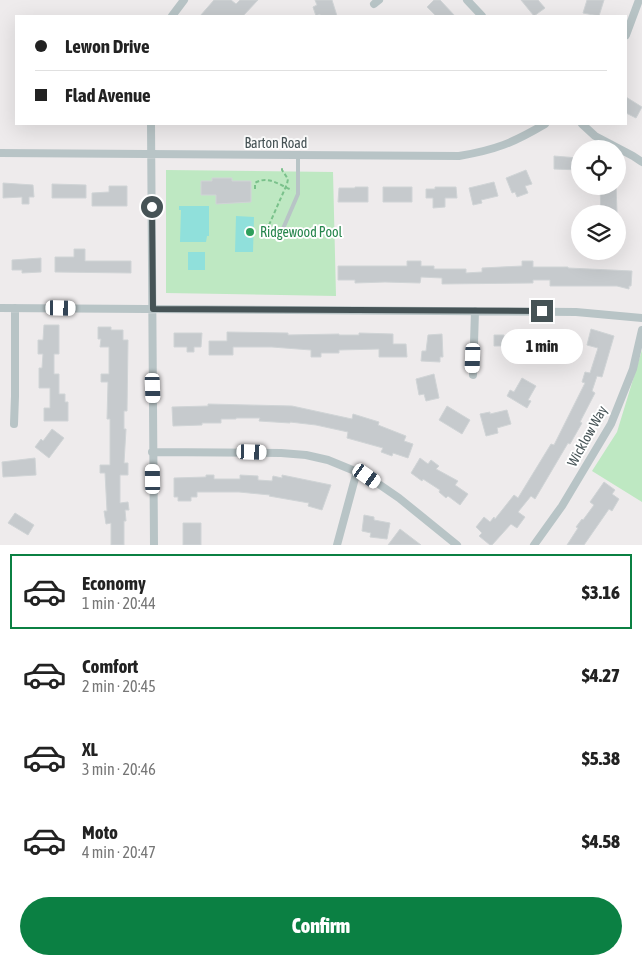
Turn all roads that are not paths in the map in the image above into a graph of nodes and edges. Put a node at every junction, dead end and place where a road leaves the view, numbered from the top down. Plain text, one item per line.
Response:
1 (184, 0) edge
2 (467, 0) edge
3 (639, 0) edge
4 (173, 15) edge
5 (481, 15) edge
6 (627, 32) edge
7 (152, 125) edge
8 (543, 125) edge
9 (583, 125) edge
10 (0, 153) edge
11 (152, 154) junction
12 (298, 156) junction
13 (642, 162) edge
14 (282, 231) dead end
15 (0, 308) edge
16 (15, 308) junction
17 (153, 309) junction
18 (475, 311) junction
19 (642, 318) edge
20 (642, 330) edge
21 (473, 375) dead end
22 (14, 424) dead end
23 (152, 452) junction
24 (357, 472) junction
25 (154, 545) edge
26 (337, 545) edge
27 (457, 545) edge
28 (534, 545) edge

1 - 4 street
2 - 5 street
3 - 6 street
7 - 11 street
8 - 12 street, Barton Road
9 - 13 street
10 - 11 street, Barton Road
11 - 12 street, Barton Road
11 - 17 street
12 - 14 lane
15 - 16 street
16 - 17 street
16 - 22 street
17 - 18 street
17 - 23 street
18 - 19 street
18 - 21 street
20 - 28 street, Wicklow Way
23 - 24 street
23 - 25 street
24 - 26 street
24 - 27 street

